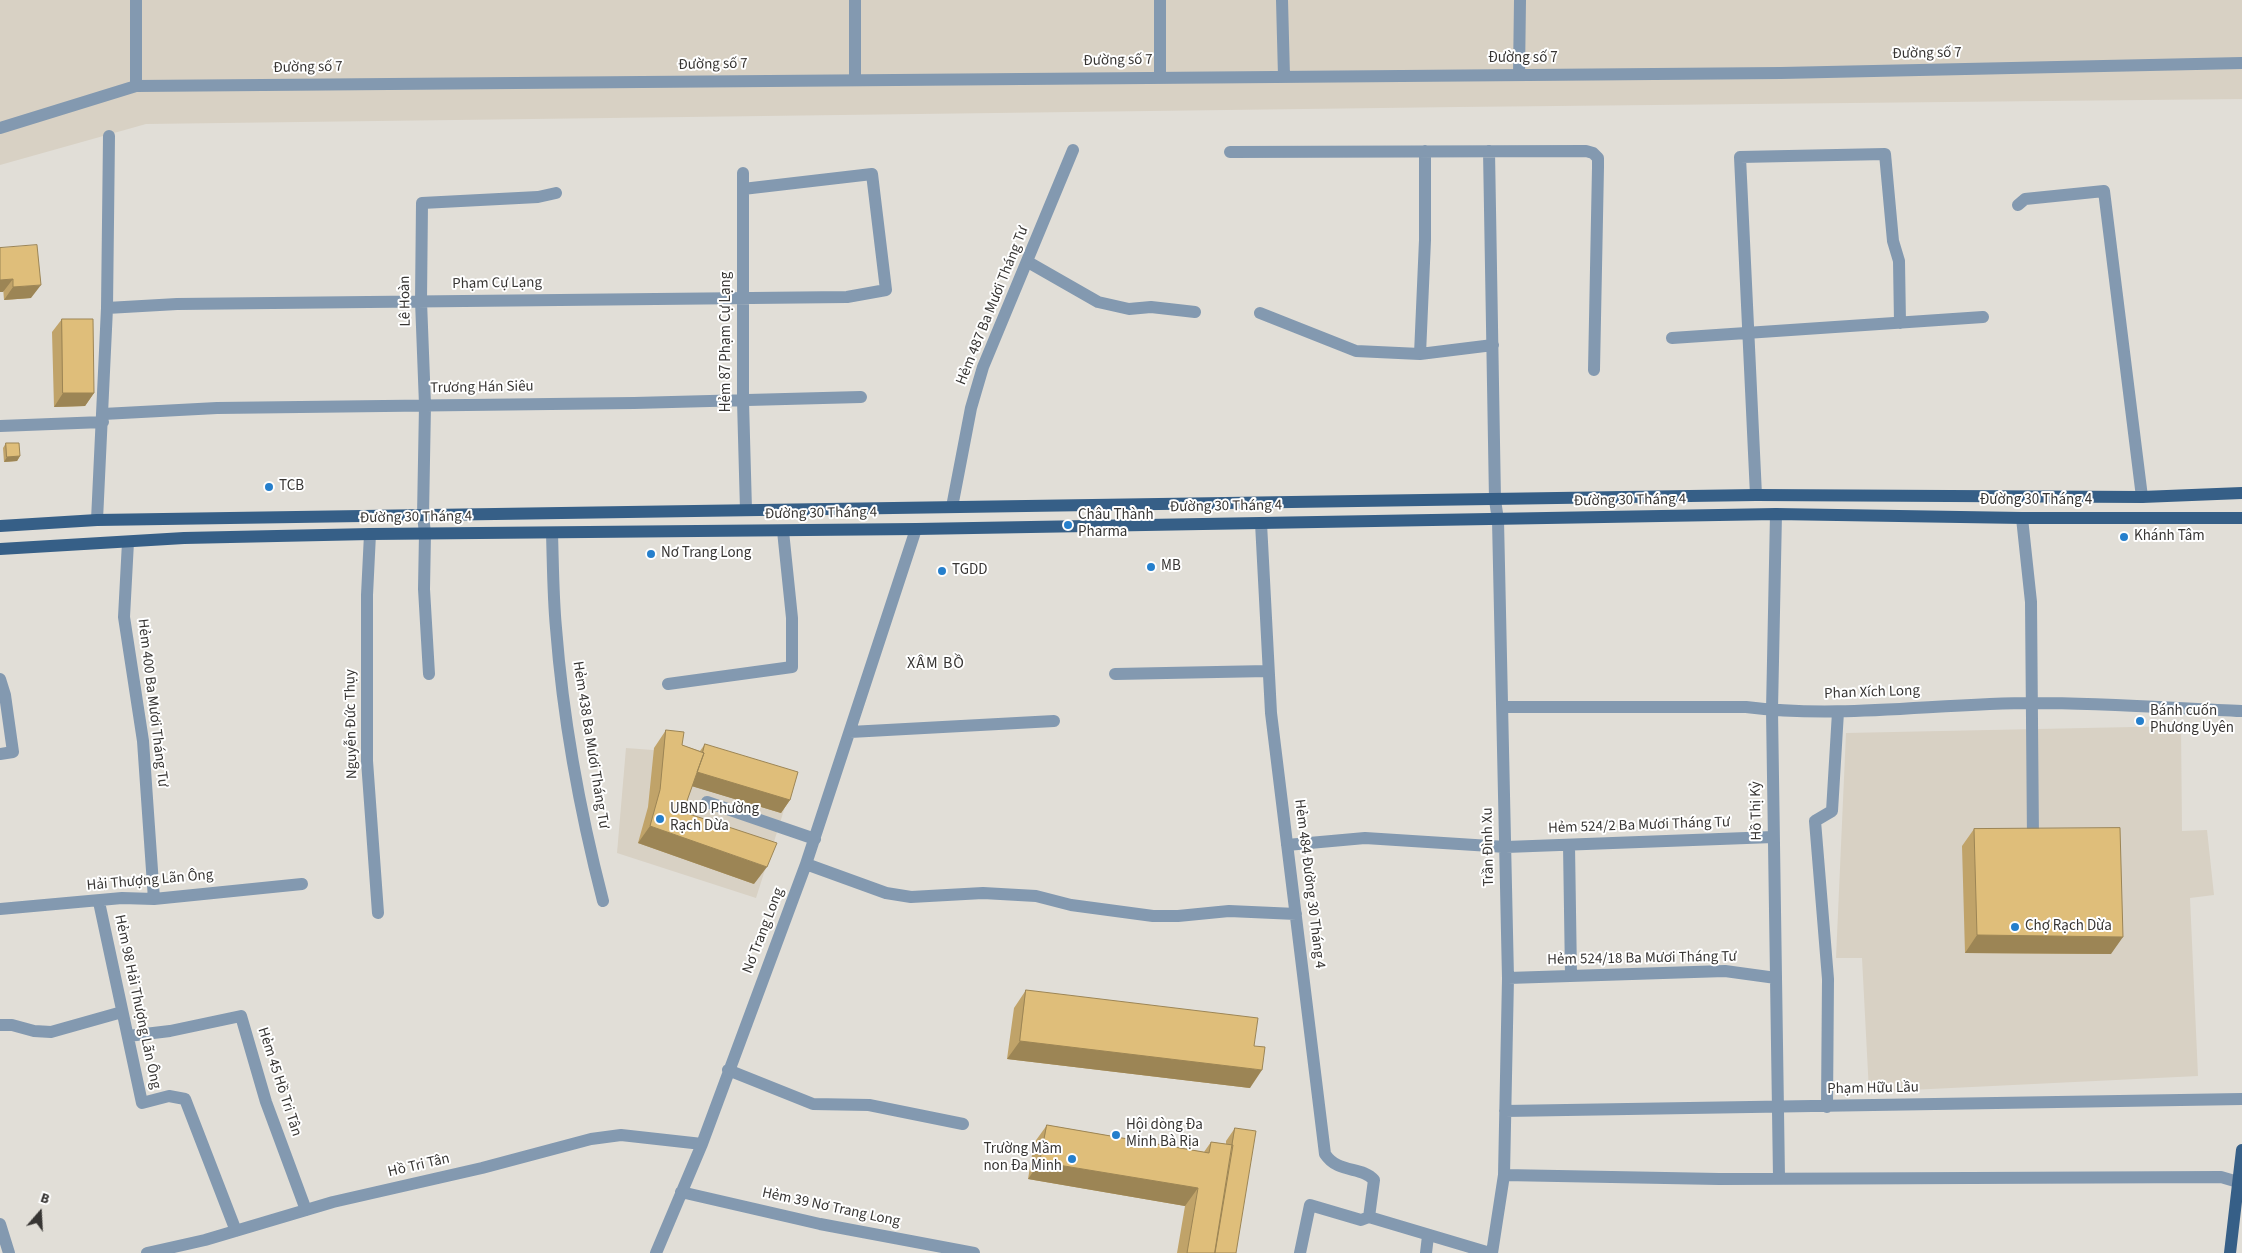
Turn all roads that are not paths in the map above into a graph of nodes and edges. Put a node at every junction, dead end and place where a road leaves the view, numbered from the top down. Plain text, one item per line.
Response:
1 (136, 0) edge
2 (855, 0) edge
3 (1160, 0) edge
4 (1282, 0) edge
5 (1520, 0) edge
6 (2242, 63) edge
7 (1519, 75) junction
8 (1284, 76) junction
9 (1160, 77) junction
10 (855, 80) junction
11 (136, 86) junction
12 (0, 128) edge
13 (109, 136) dead end
14 (1073, 150) dead end
15 (1425, 151) junction
16 (1489, 151) junction
17 (1230, 152) dead end
18 (743, 173) dead end
19 (743, 189) junction
20 (556, 193) dead end
21 (2018, 205) dead end
22 (1028, 262) junction
23 (744, 298) junction
24 (421, 301) junction
25 (107, 308) junction
26 (1195, 312) dead end
27 (1260, 314) dead end
28 (1983, 317) dead end
29 (1900, 322) junction
30 (1748, 333) junction
31 (1672, 338) dead end
32 (1493, 345) junction
33 (1420, 354) junction
34 (1594, 370) dead end
35 (861, 397) dead end
36 (743, 401) junction
37 (425, 405) junction
38 (103, 418) junction
39 (0, 426) edge
40 (2242, 493) edge
41 (1756, 495) junction
42 (2142, 497) junction
43 (1495, 500) junction
44 (952, 507) junction
45 (914, 508) junction
46 (746, 510) junction
47 (1776, 514) junction
48 (423, 516) junction
49 (2022, 518) junction
50 (2242, 518) edge
51 (97, 520) junction
52 (1498, 520) junction
53 (1261, 523) junction
54 (0, 526) edge
55 (954, 528) junction
56 (916, 529) junction
57 (783, 530) junction
58 (552, 532) junction
59 (425, 533) junction
60 (370, 534) junction
61 (128, 542) junction
62 (0, 549) edge
63 (1268, 671) junction
64 (429, 674) dead end
65 (1114, 674) dead end
66 (0, 679) edge
67 (668, 684) dead end
68 (2033, 703) junction
69 (1503, 707) junction
70 (1772, 710) junction
71 (2242, 711) edge
72 (1838, 712) junction
73 (1054, 721) dead end
74 (850, 732) junction
75 (0, 754) edge
76 (707, 802) dead end
77 (1773, 837) junction
78 (815, 838) junction
79 (2033, 840) edge
80 (1287, 845) junction
81 (1569, 845) junction
82 (1506, 847) junction
83 (806, 864) junction
84 (302, 884) dead end
85 (154, 898) junction
86 (603, 901) dead end
87 (99, 902) junction
88 (0, 909) edge
89 (378, 913) dead end
90 (1296, 914) junction
91 (1571, 976) junction
92 (1508, 978) junction
93 (1776, 978) junction
94 (122, 1012) junction
95 (0, 1025) edge
96 (128, 1036) junction
97 (728, 1070) junction
98 (2242, 1099) edge
99 (1827, 1107) junction
100 (1778, 1108) junction
101 (1505, 1111) junction
102 (962, 1124) dead end
103 (702, 1144) junction
104 (2242, 1150) edge
105 (1504, 1175) junction
106 (1778, 1178) junction
107 (2238, 1182) junction
108 (681, 1192) junction
109 (306, 1210) junction
110 (1369, 1217) junction
111 (0, 1224) edge
112 (236, 1231) junction
113 (1428, 1236) junction
114 (940, 1250) edge
115 (9, 1253) edge
116 (147, 1253) edge
117 (656, 1253) edge
118 (974, 1253) edge
119 (1300, 1253) edge
120 (1426, 1253) edge
121 (1491, 1253) edge
122 (2230, 1253) edge

1 - 11 street
2 - 10 street
3 - 9 street
4 - 8 street
5 - 7 street
6 - 7 street, Đường số 7
7 - 8 street, Đường số 7
8 - 9 street, Đường số 7
9 - 10 street, Đường số 7
10 - 11 street, Đường số 7
11 - 12 street, Đường số 7
13 - 25 street
14 - 22 street, Hẻm 487 Ba Mươi Tháng Tư
15 - 16 street
15 - 17 street
15 - 33 street
16 - 32 street, Trần Đình Xu
16 - 34 street
18 - 19 street, Hẻm 87 Phạm Cự Lạng
19 - 23 street, Hẻm 87 Phạm Cự Lạng
19 - 23 street, Phạm Cự Lạng
20 - 24 street, Lê Hoàn
21 - 42 street
22 - 26 street
22 - 44 street, Hẻm 487 Ba Mươi Tháng Tư
23 - 24 street, Phạm Cự Lạng
23 - 36 street, Hẻm 87 Phạm Cự Lạng
24 - 25 street, Phạm Cự Lạng
24 - 37 street, Lê Hoàn
25 - 38 street
27 - 33 street
28 - 29 street
29 - 30 street
29 - 30 street
30 - 31 street
30 - 41 street
32 - 33 street
32 - 43 street, Trần Đình Xu
35 - 36 street, Trương Hán Siêu
36 - 37 street, Trương Hán Siêu
36 - 46 street, Hẻm 87 Phạm Cự Lạng
37 - 38 street, Trương Hán Siêu
37 - 48 street, Lê Hoàn
38 - 39 street, Trương Hán Siêu
38 - 51 street
40 - 42 main road, Đường 30 Tháng 4
41 - 42 main road, Đường 30 Tháng 4
41 - 43 main road, Đường 30 Tháng 4
43 - 44 main road, Đường 30 Tháng 4
43 - 52 street, Trần Đình Xu
44 - 45 main road, Đường 30 Tháng 4
44 - 55 main road
45 - 46 main road, Đường 30 Tháng 4
45 - 56 main road
46 - 48 main road, Đường 30 Tháng 4
47 - 49 main road, Đường 30 Tháng 4
47 - 52 main road, Đường 30 Tháng 4
47 - 70 street, Hồ Thị Kỷ
48 - 51 main road, Đường 30 Tháng 4
48 - 59 street, Lê Hoàn
49 - 50 main road, Đường 30 Tháng 4
49 - 68 street
51 - 54 main road, Đường 30 Tháng 4
52 - 53 main road, Đường 30 Tháng 4
52 - 69 street, Trần Đình Xu
53 - 55 main road, Đường 30 Tháng 4
53 - 63 street, Hẻm 484 Đường 30 Tháng 4
55 - 56 main road, Đường 30 Tháng 4
56 - 57 main road, Đường 30 Tháng 4
56 - 74 street, Nơ Trang Long
57 - 58 main road, Đường 30 Tháng 4
57 - 67 street
58 - 59 main road, Đường 30 Tháng 4
58 - 86 street, Hẻm 438 Ba Mươi Tháng Tư
59 - 60 main road, Đường 30 Tháng 4
59 - 64 street, Lê Hoàn
60 - 61 main road, Đường 30 Tháng 4
60 - 89 street, Nguyễn Đức Thụy
61 - 62 main road, Đường 30 Tháng 4
61 - 85 street, Hẻm 400 Ba Mươi Tháng Tư
63 - 65 street
63 - 80 street, Hẻm 484 Đường 30 Tháng 4
66 - 75 street
68 - 71 street, Phan Xích Long
68 - 72 street, Phan Xích Long
68 - 79 street
69 - 70 street, Phan Xích Long
69 - 82 street, Trần Đình Xu
70 - 72 street, Phan Xích Long
70 - 77 street, Hồ Thị Kỷ
72 - 99 street
73 - 74 street
74 - 78 street, Nơ Trang Long
76 - 78 street
77 - 81 street, Hẻm 524/2 Ba Mươi Tháng Tư
77 - 93 street, Hồ Thị Kỷ
78 - 83 street, Nơ Trang Long
80 - 82 street, Hẻm 524/2 Ba Mươi Tháng Tư
80 - 90 street, Hẻm 484 Đường 30 Tháng 4
81 - 82 street, Hẻm 524/2 Ba Mươi Tháng Tư
81 - 91 street
82 - 92 street, Trần Đình Xu
83 - 90 street
83 - 97 street, Nơ Trang Long
84 - 85 street, Hải Thượng Lãn Ông
85 - 87 street, Hải Thượng Lãn Ông
87 - 88 street, Hải Thượng Lãn Ông
87 - 94 street, Hẻm 98 Hải Thượng Lãn Ông
90 - 110 street, Hẻm 484 Đường 30 Tháng 4
91 - 92 street, Hẻm 524/18 Ba Mươi Tháng Tư
91 - 93 street, Hẻm 524/18 Ba Mươi Tháng Tư
92 - 101 street, Trần Đình Xu
93 - 100 street, Hồ Thị Kỷ
94 - 95 street
94 - 96 street, Hẻm 98 Hải Thượng Lãn Ông
96 - 109 street, Hẻm 45 Hồ Tri Tân
96 - 112 street, Hẻm 98 Hải Thượng Lãn Ông
97 - 102 street
97 - 103 street, Nơ Trang Long
98 - 99 street, Phạm Hữu Lầu
99 - 100 street, Phạm Hữu Lầu
100 - 101 street, Phạm Hữu Lầu
100 - 106 street, Hồ Thị Kỷ
101 - 105 street, Trần Đình Xu
103 - 108 street, Nơ Trang Long
103 - 109 street, Hồ Tri Tân
104 - 107 main road
105 - 106 street
105 - 121 street, Trần Đình Xu
106 - 107 street
107 - 122 main road
108 - 114 street, Hẻm 39 Nơ Trang Long
108 - 117 street, Nơ Trang Long
109 - 112 street, Hồ Tri Tân
110 - 113 street
110 - 119 street
111 - 115 street
112 - 116 street, Hồ Tri Tân
113 - 120 street
113 - 121 street
114 - 118 street, Hẻm 39 Nơ Trang Long

